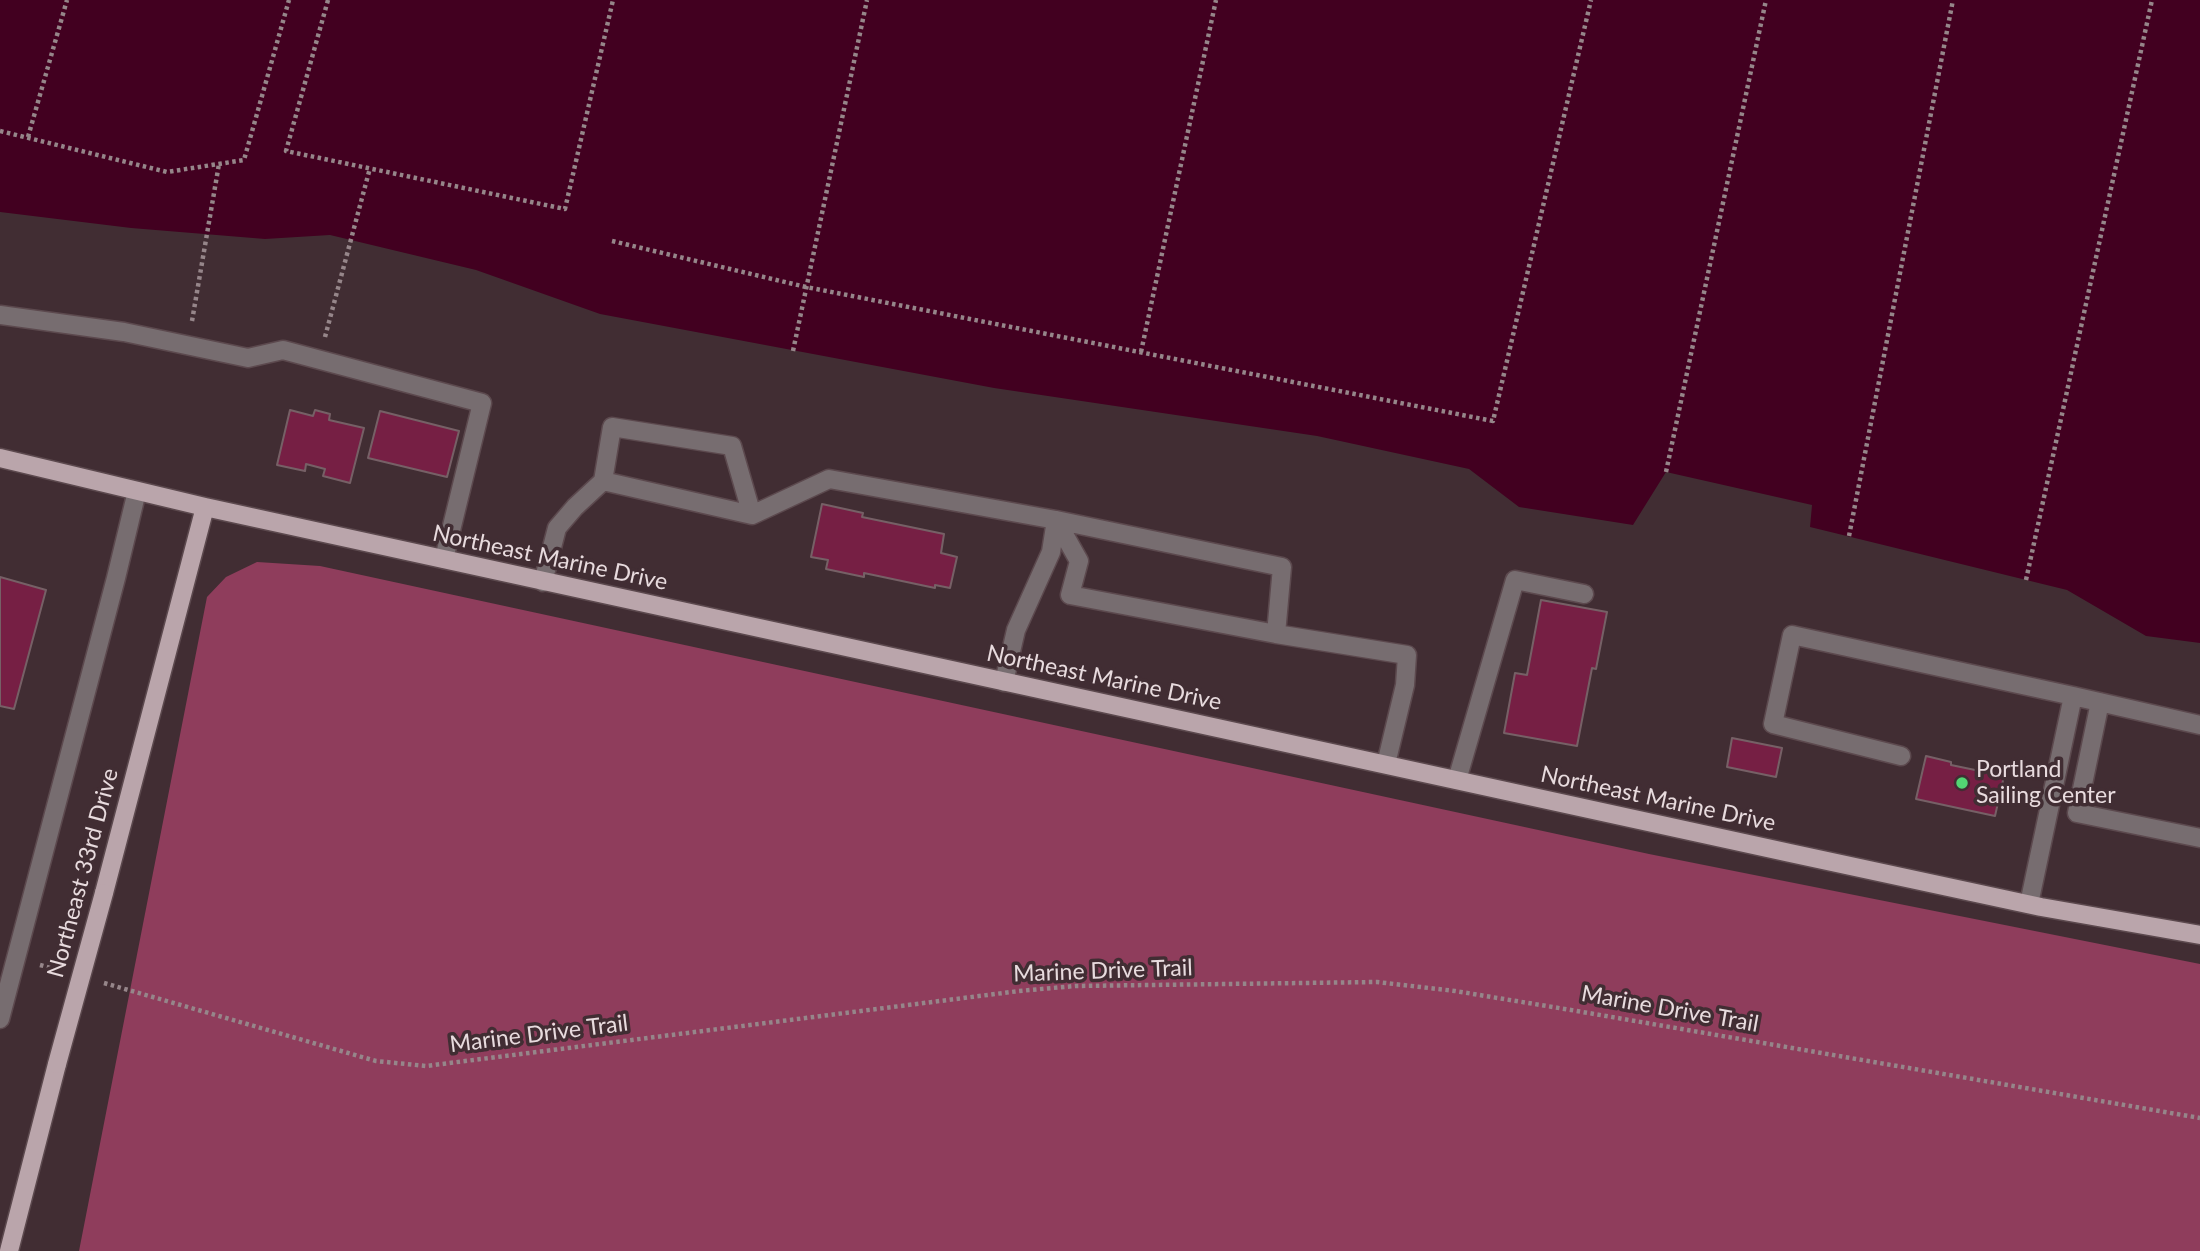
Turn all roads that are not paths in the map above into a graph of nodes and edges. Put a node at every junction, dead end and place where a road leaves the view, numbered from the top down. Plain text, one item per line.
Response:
1 (0, 315) edge
2 (0, 458) edge
3 (603, 481) junction
4 (137, 491) junction
5 (205, 507) junction
6 (752, 514) junction
7 (1056, 520) junction
8 (444, 559) junction
9 (543, 582) junction
10 (1584, 594) dead end
11 (1276, 634) junction
12 (1004, 682) junction
13 (2073, 696) junction
14 (2100, 702) junction
15 (2200, 725) edge
16 (1901, 756) dead end
17 (1386, 764) junction
18 (1457, 780) junction
19 (2200, 838) edge
20 (2028, 904) junction
21 (2200, 935) edge
22 (0, 1019) edge
23 (9, 1251) edge

1 - 8 lane
2 - 4 main road, Northeast Marine Drive
3 - 6 lane
3 - 6 lane
3 - 9 lane
4 - 5 main road, Northeast Marine Drive
4 - 22 lane
5 - 8 main road, Northeast Marine Drive
5 - 23 main road, Northeast 33rd Drive, bridge
6 - 7 lane
7 - 11 lane
7 - 11 lane
7 - 12 lane
8 - 9 main road, Northeast Marine Drive
9 - 12 main road, Northeast Marine Drive
10 - 18 lane
11 - 17 lane
12 - 17 main road, Northeast Marine Drive
13 - 14 lane
13 - 16 lane
13 - 20 lane
14 - 15 lane
14 - 19 lane
17 - 18 main road, Northeast Marine Drive
18 - 20 main road, Northeast Marine Drive
20 - 21 main road, Northeast Marine Drive

